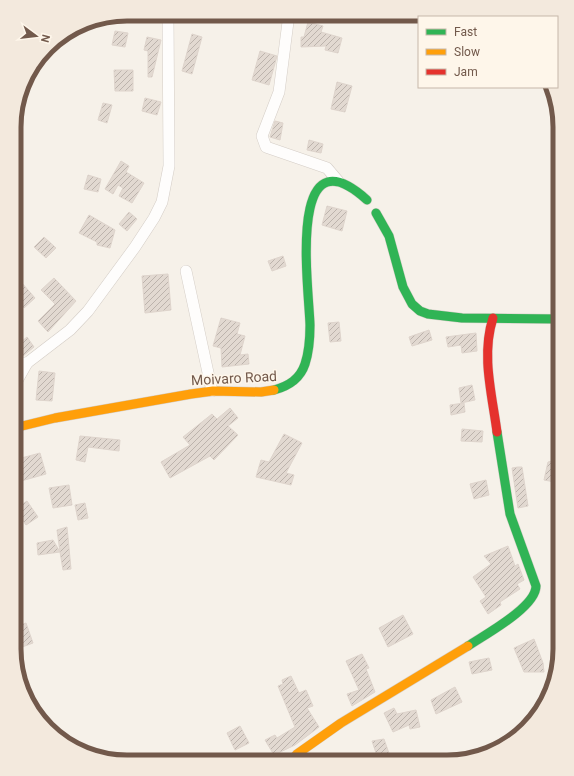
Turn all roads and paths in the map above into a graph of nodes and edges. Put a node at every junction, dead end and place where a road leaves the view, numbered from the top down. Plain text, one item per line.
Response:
1 (168, 21) edge
2 (288, 21) edge
3 (338, 181) junction
4 (367, 200) joint
5 (376, 213) joint
6 (186, 271) dead end
7 (493, 318) junction
8 (553, 319) edge
9 (21, 363) edge
10 (27, 363) junction
11 (21, 374) edge
12 (212, 391) junction
13 (21, 425) edge
14 (296, 755) edge

1 - 10 street
2 - 3 street
3 - 4 street
3 - 12 street, Moivaro Road
4 - 5 street
5 - 7 street
6 - 12 street
7 - 8 street
7 - 14 street
9 - 10 street
10 - 11 street
12 - 13 street, Moivaro Road

